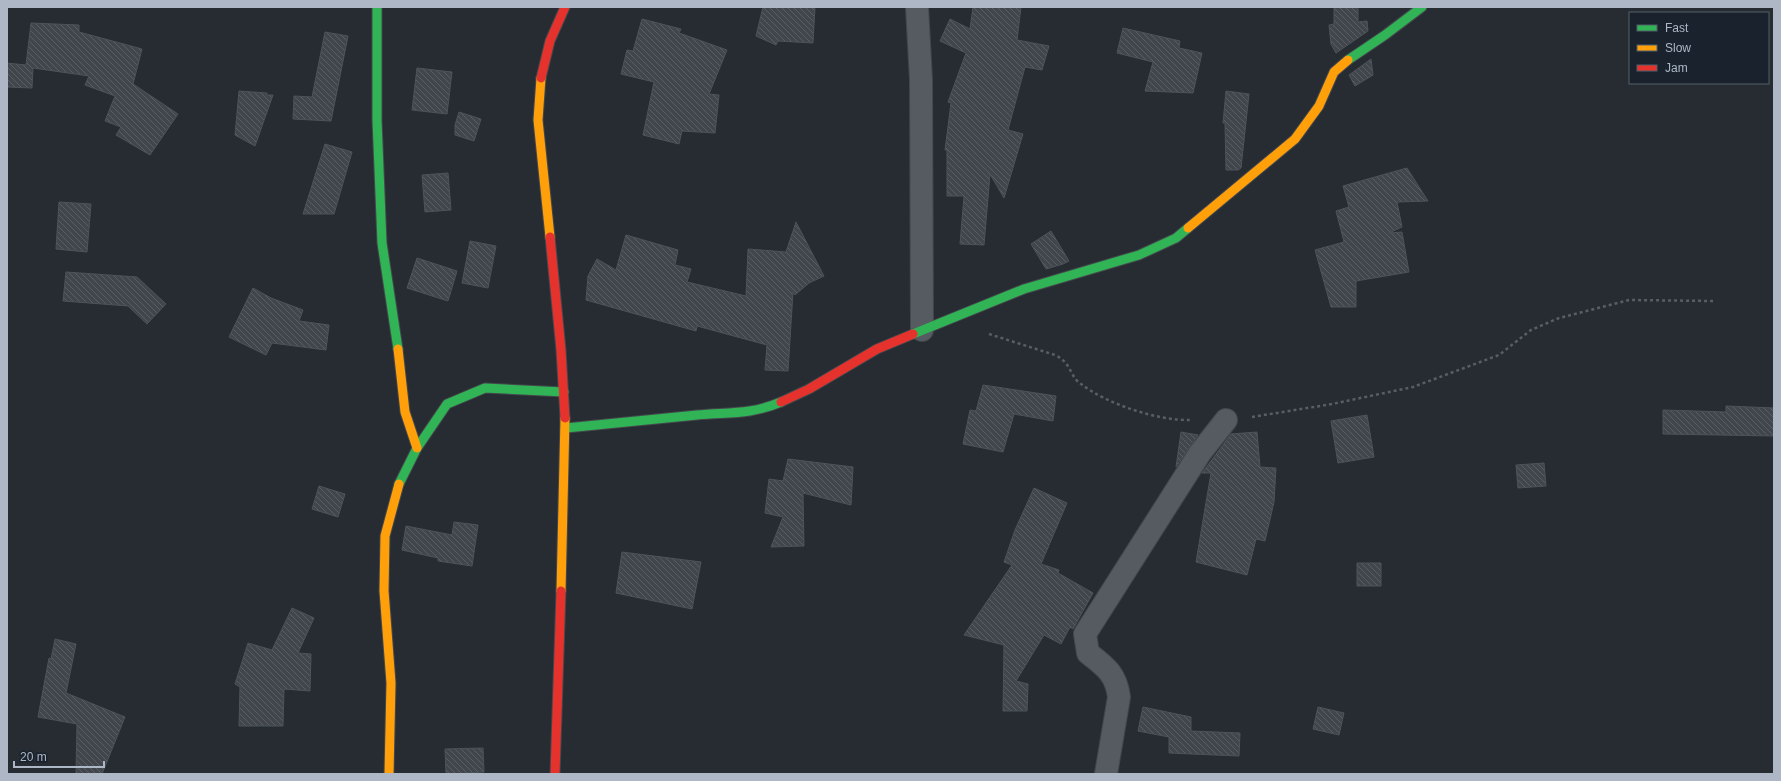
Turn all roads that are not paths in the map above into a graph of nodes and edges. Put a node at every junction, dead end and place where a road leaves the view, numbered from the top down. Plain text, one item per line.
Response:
1 (378, 7) edge
2 (917, 7) edge
3 (1422, 7) edge
4 (563, 8) edge
5 (922, 330) junction
6 (564, 392) junction
7 (1226, 420) road end
8 (566, 428) junction
9 (417, 448) junction
10 (389, 774) edge
11 (555, 774) edge
12 (1106, 774) edge

1 - 9 street
2 - 5 street
3 - 5 street
4 - 6 street
5 - 8 street
6 - 8 street
6 - 9 street
7 - 12 street
8 - 11 street
9 - 10 street

